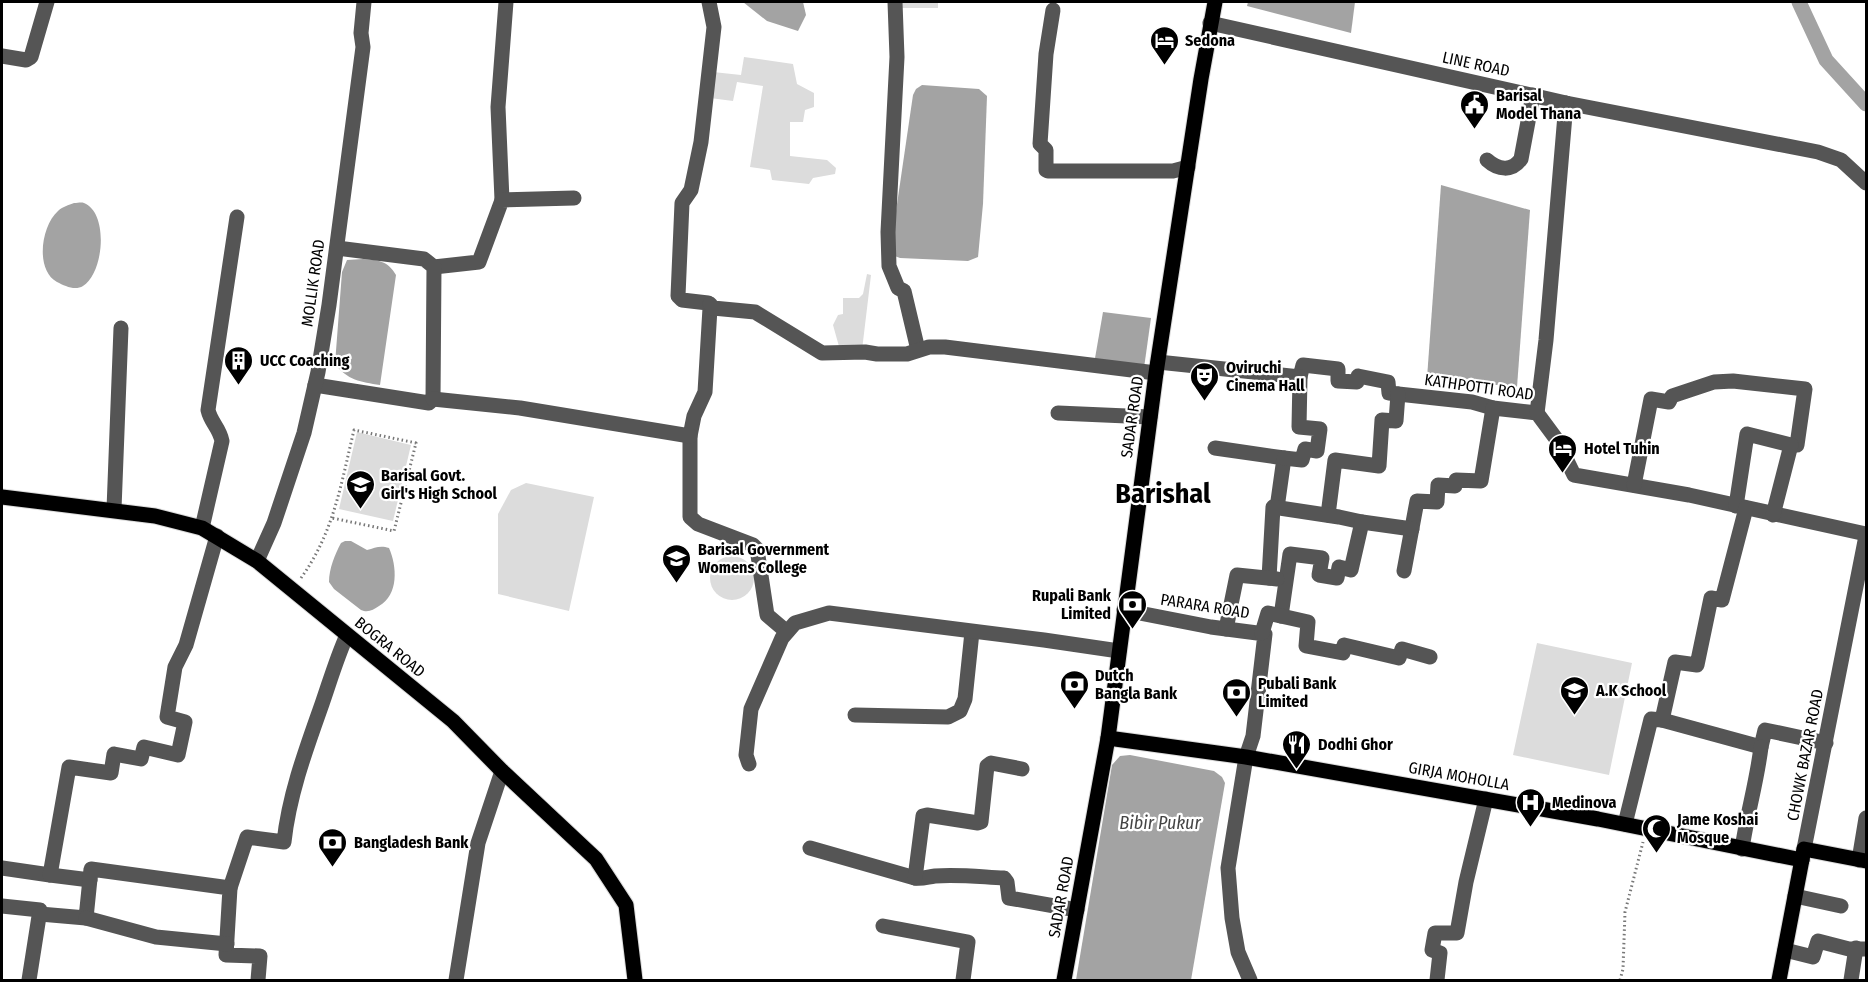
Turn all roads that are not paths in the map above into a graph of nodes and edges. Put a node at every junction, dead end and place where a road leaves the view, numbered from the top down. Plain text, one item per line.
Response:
1 (47, 2) edge
2 (364, 2) edge
3 (506, 2) edge
4 (709, 2) edge
5 (894, 2) edge
6 (1215, 2) edge
7 (1053, 10) dead end
8 (1210, 23) junction
9 (2, 56) edge
10 (1533, 95) junction
11 (1566, 103) junction
12 (1487, 160) dead end
13 (1188, 167) junction
14 (1866, 183) edge
15 (574, 198) dead end
16 (502, 200) junction
17 (237, 217) dead end
18 (337, 248) junction
19 (434, 267) junction
20 (710, 304) junction
21 (121, 328) dead end
22 (918, 350) junction
23 (1157, 367) junction
24 (1300, 377) junction
25 (315, 385) junction
26 (1398, 394) junction
27 (433, 399) junction
28 (1493, 408) junction
29 (1058, 413) dead end
30 (1537, 413) junction
31 (1150, 417) junction
32 (690, 436) junction
33 (1791, 445) junction
34 (1215, 447) dead end
35 (1284, 458) junction
36 (1634, 485) junction
37 (2, 497) edge
38 (1278, 507) junction
39 (1741, 507) junction
40 (114, 509) junction
41 (1328, 515) junction
42 (1773, 515) junction
43 (1362, 522) junction
44 (202, 528) junction
45 (1412, 529) junction
46 (1866, 535) edge
47 (218, 536) junction
48 (258, 561) junction
49 (1404, 571) dead end
50 (1269, 578) junction
51 (1286, 579) junction
52 (1862, 584) edge
53 (1124, 610) junction
54 (1281, 616) junction
55 (1226, 629) junction
56 (787, 632) junction
57 (972, 632) junction
58 (1262, 633) junction
59 (347, 634) junction
60 (1119, 651) junction
61 (1430, 657) dead end
62 (855, 715) dead end
63 (1662, 720) junction
64 (1108, 738) junction
65 (1826, 743) junction
66 (1761, 747) junction
67 (1246, 757) junction
68 (749, 764) dead end
69 (1022, 769) dead end
70 (502, 771) junction
71 (1486, 799) junction
72 (1866, 818) edge
73 (1625, 824) junction
74 (810, 848) dead end
75 (1742, 849) junction
76 (1803, 855) junction
77 (1863, 861) edge
78 (2, 868) edge
79 (50, 875) junction
80 (915, 878) junction
81 (90, 880) junction
82 (230, 888) junction
83 (1795, 896) junction
84 (2, 906) edge
85 (1841, 906) dead end
86 (1077, 910) junction
87 (40, 914) junction
88 (86, 918) junction
89 (883, 926) dead end
90 (227, 944) junction
91 (1861, 949) edge
92 (1785, 950) junction
93 (29, 981) edge
94 (258, 981) edge
95 (456, 981) edge
96 (635, 981) edge
97 (963, 981) edge
98 (1064, 981) edge
99 (1250, 981) edge
100 (1437, 981) edge
101 (1779, 981) edge
102 (1851, 981) edge

1 - 9 street
2 - 18 street, MOLLIK ROAD
3 - 16 street
4 - 20 street
5 - 22 street
6 - 8 main road, SADAR ROAD
7 - 13 street
8 - 10 street, LINE ROAD
8 - 13 main road, SADAR ROAD
10 - 11 street, LINE ROAD
10 - 12 street
11 - 14 street, LINE ROAD
11 - 30 street
13 - 23 main road, SADAR ROAD
15 - 16 street
16 - 19 street
17 - 44 street
18 - 19 street
18 - 25 street, MOLLIK ROAD
19 - 27 street
20 - 22 street
20 - 32 street
21 - 40 street
22 - 23 street
23 - 24 street
23 - 31 main road, SADAR ROAD
24 - 26 street, KATHPOTTI ROAD
24 - 35 street
25 - 27 street
25 - 48 street, MOLLIK ROAD
26 - 28 street, KATHPOTTI ROAD
26 - 41 street
27 - 32 street
28 - 30 street, KATHPOTTI ROAD
28 - 45 street
29 - 31 street
30 - 36 street, KATHPOTTI ROAD
31 - 53 main road, SADAR ROAD
32 - 56 street
33 - 36 street
33 - 39 street
33 - 42 street
34 - 35 street
35 - 38 street
36 - 39 street, KATHPOTTI ROAD
37 - 40 main road, BOGRA ROAD
38 - 41 street
38 - 50 street
39 - 42 street, KATHPOTTI ROAD
39 - 63 street
40 - 44 main road, BOGRA ROAD
41 - 43 street
42 - 46 street, KATHPOTTI ROAD
43 - 45 street
43 - 51 street
44 - 47 main road, BOGRA ROAD
45 - 49 street
46 - 52 street, CHOWK BAZAR ROAD
47 - 48 main road, BOGRA ROAD
47 - 79 street
48 - 59 main road, BOGRA ROAD
50 - 51 street
50 - 55 street
51 - 54 street
52 - 65 street, CHOWK BAZAR ROAD
53 - 55 street, PARARA ROAD
53 - 60 main road, SADAR ROAD
54 - 58 street
54 - 61 street
55 - 58 street, PARARA ROAD
56 - 57 street
56 - 68 street
57 - 60 street
57 - 62 street
58 - 67 street, PARARA ROAD
59 - 70 main road, BOGRA ROAD
59 - 82 street
60 - 64 main road, SADAR ROAD
63 - 66 street
63 - 73 street
64 - 67 main road, GIRJA MOHOLLA
64 - 86 main road, SADAR ROAD
65 - 66 street
65 - 76 street, CHOWK BAZAR ROAD
66 - 75 street
67 - 71 main road, GIRJA MOHOLLA
67 - 99 street, PARARA ROAD
69 - 80 street
70 - 95 street
70 - 96 main road, BOGRA ROAD
71 - 73 main road, GIRJA MOHOLLA
71 - 100 street
72 - 77 street
73 - 75 main road, GIRJA MOHOLLA
74 - 80 street
75 - 76 main road, GIRJA MOHOLLA
76 - 77 main road, GIRJA MOHOLLA
76 - 83 main road, CHOWK BAZAR ROAD
78 - 79 street
79 - 81 street
80 - 86 street
81 - 82 street
81 - 88 street
82 - 90 street
83 - 85 street
83 - 92 main road, CHOWK BAZAR ROAD
84 - 87 street
86 - 98 main road, SADAR ROAD
87 - 88 street
87 - 93 street
88 - 90 street
89 - 97 street
90 - 94 street
91 - 92 street
91 - 102 street
92 - 101 main road, CHOWK BAZAR ROAD

